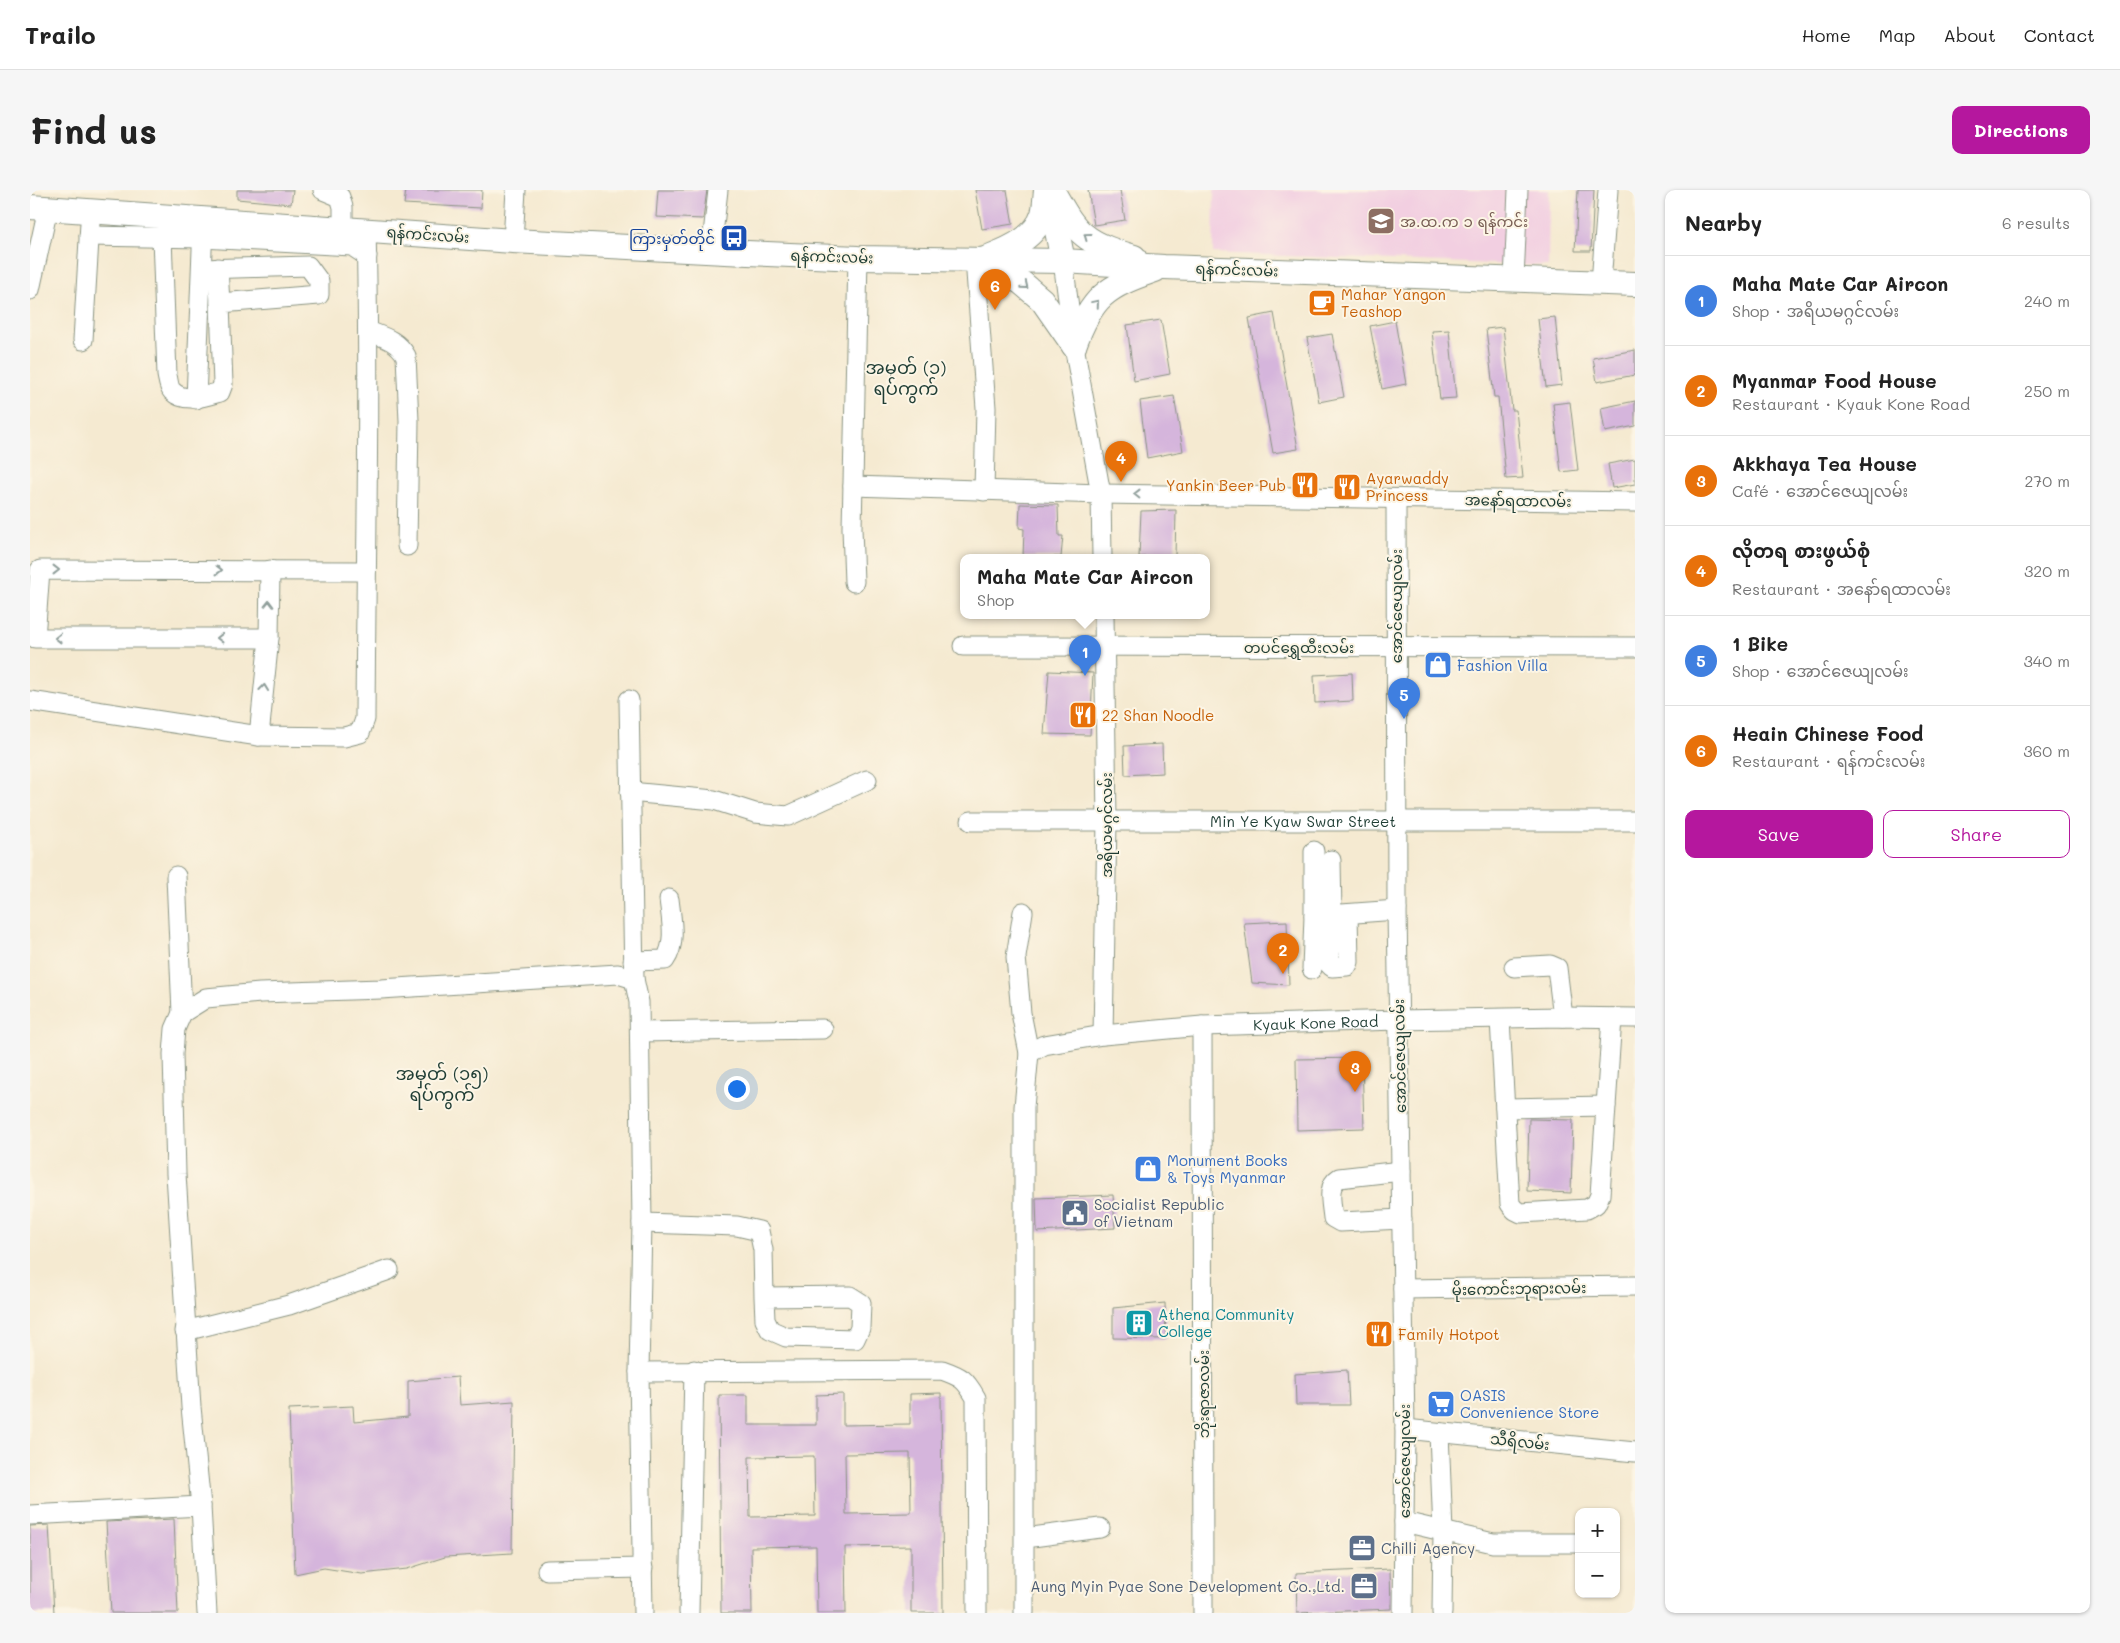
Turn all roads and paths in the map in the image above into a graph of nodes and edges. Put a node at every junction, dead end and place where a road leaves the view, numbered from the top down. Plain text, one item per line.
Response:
1 (323, 190) edge
2 (516, 190) edge
3 (718, 190) edge
4 (1049, 190) edge
5 (1518, 190) edge
6 (1608, 190) edge
7 (39, 207) edge
8 (90, 212) junction
9 (343, 227) junction
10 (203, 228) junction
11 (366, 229) junction
12 (89, 236) junction
13 (162, 237) junction
14 (513, 241) junction
15 (711, 252) junction
16 (367, 256) junction
17 (858, 258) junction
18 (980, 259) junction
19 (1063, 261) junction
20 (1164, 266) junction
21 (210, 269) junction
22 (1514, 280) junction
23 (1600, 283) junction
24 (1635, 284) edge
25 (30, 290) edge
26 (220, 303) junction
27 (368, 332) junction
28 (84, 340) dead end
29 (1074, 346) junction
30 (196, 398) junction
31 (853, 486) junction
32 (984, 491) junction
33 (1100, 494) junction
34 (1396, 499) junction
35 (1635, 502) edge
36 (407, 546) dead end
37 (1102, 554) edge
38 (270, 570) junction
39 (366, 571) junction
40 (854, 582) dead end
41 (1104, 619) edge
42 (269, 638) junction
43 (963, 646) dead end
44 (1396, 647) junction
45 (1105, 648) junction
46 (1635, 648) edge
47 (629, 700) dead end
48 (30, 702) edge
49 (259, 736) junction
50 (867, 780) dead end
51 (630, 792) junction
52 (972, 821) dead end
53 (1635, 821) edge
54 (1107, 822) junction
55 (1397, 822) junction
56 (1322, 856) dead end
57 (176, 876) dead end
58 (669, 899) dead end
59 (1397, 910) junction
60 (1023, 912) dead end
61 (1331, 915) junction
62 (1514, 967) dead end
63 (634, 970) junction
64 (1312, 970) dead end
65 (182, 1013) junction
66 (1563, 1017) junction
67 (1612, 1018) junction
68 (1635, 1018) edge
69 (1500, 1019) junction
70 (1398, 1020) junction
71 (1202, 1026) junction
72 (823, 1030) dead end
73 (640, 1032) junction
74 (1103, 1036) junction
75 (1029, 1053) junction
76 (1606, 1106) junction
77 (1505, 1108) junction
78 (1401, 1171) junction
79 (1402, 1219) junction
80 (642, 1223) junction
81 (389, 1270) dead end
82 (1635, 1286) edge
83 (1403, 1289) junction
84 (764, 1297) junction
85 (185, 1331) junction
86 (694, 1370) junction
87 (639, 1372) junction
88 (1405, 1429) junction
89 (1439, 1433) junction
90 (1635, 1452) edge
91 (201, 1506) junction
92 (30, 1515) edge
93 (1404, 1522) junction
94 (1100, 1528) dead end
95 (1443, 1532) junction
96 (1025, 1538) junction
97 (1575, 1542) edge
98 (642, 1568) junction
99 (547, 1570) dead end
100 (207, 1613) edge
101 (643, 1613) edge
102 (689, 1613) edge
103 (977, 1613) edge
104 (1024, 1613) edge
105 (1203, 1613) edge
106 (1402, 1613) edge
107 (1442, 1613) edge

1 - 9 street
2 - 14 street
3 - 15 street
4 - 18 main road
4 - 19 main road
20 -> 4 main road
5 - 22 street
6 - 23 street
7 - 8 main road, ရန်ကင်းလမ်း
7 - 25 street
8 - 10 main road, ရန်ကင်းလမ်း
8 - 12 street
9 - 10 main road, ရန်ကင်းလမ်း
9 - 11 main road, ရန်ကင်းလမ်း
10 - 13 street
10 - 16 street
10 - 21 street
11 - 14 main road, ရန်ကင်းလမ်း
11 - 16 street
12 - 13 street
12 - 28 street
13 - 30 street
14 - 15 main road, ရန်ကင်းလမ်း
15 - 17 main road, ရန်ကင်းလမ်း
16 - 27 street
17 - 18 main road, ရန်ကင်းလမ်း
17 - 31 street
18 - 19 main road, ရန်ကင်းလမ်း
18 -> 29 main road
18 - 32 street
19 - 20 main road, ရန်ကင်းလမ်း
19 - 29 street
20 - 22 main road, ရန်ကင်းလမ်း
29 -> 20 main road
21 - 26 street
21 - 26 street
21 - 30 street
22 - 23 main road, ရန်ကင်းလမ်း
23 - 24 main road, ရန်ကင်းလမ်း
26 - 30 street
27 - 36 street
27 - 39 street
29 - 33 street
31 - 32 street, အနော်ရထာလမ်း
31 - 40 street
32 - 33 street, အနော်ရထာလမ်း
34 -> 33 street, အနော်ရထာလမ်း
33 - 37 street
34 - 35 street, အနော်ရထာလမ်း
34 - 44 street, အောင်ဇေယျလမ်း
38 - 39 street
42 -> 38 street
42 -> 38 street
39 - 49 street
41 - 45 street, အရိယမဂ္ဂင်လမ်း
49 -> 42 street
43 - 45 street, တပင်ရွှေထီးလမ်း
44 - 45 street, တပင်ရွှေထီးလမ်း
44 - 46 street, တပင်ရွှေထီးလမ်း
44 - 55 street, အောင်ဇေယျလမ်း
45 - 54 street, အရိယမဂ္ဂင်လမ်း
47 - 51 street
48 - 49 street
50 - 51 street
51 - 63 street
52 - 54 street, Min Ye Kyaw Swar Street
53 - 55 street, Min Ye Kyaw Swar Street
54 - 55 street, Min Ye Kyaw Swar Street
54 - 74 street, အရိယမဂ္ဂင်လမ်း
55 - 59 street, အောင်ဇေယျလမ်း
56 - 61 street
57 - 65 street
58 - 63 street
59 - 61 street
59 - 70 street, အောင်ဇေယျလမ်း
60 - 75 street
61 - 64 street
62 - 66 street
63 - 65 street
63 - 73 street
65 - 85 street
66 - 67 street, Kyauk Kone Road
66 - 69 street, Kyauk Kone Road
67 - 68 street, Kyauk Kone Road
67 - 76 street
69 - 70 street, Kyauk Kone Road
69 - 77 street
70 - 71 street, Kyauk Kone Road
70 - 78 street, အောင်ဇေယျလမ်း
71 - 74 street, Kyauk Kone Road
71 - 105 street, ဘိုးရာဇာလမ်း
72 - 73 street
73 - 80 street
74 - 75 street, Kyauk Kone Road
75 - 96 street
76 - 77 street
76 - 77 street
78 - 79 street, အောင်ဇေယျလမ်း
78 - 79 street
79 - 83 street, အောင်ဇေယျလမ်း
80 - 84 street
80 - 87 street
81 - 85 street
82 - 83 street, မိုးကောင်းဘုရားလမ်း
83 - 88 street, အောင်ဇေယျလမ်း
84 - 84 street
85 - 91 street
86 - 87 street
86 - 102 street
86 - 103 street
87 - 98 street
88 - 89 street, သီရိလမ်း
88 - 93 street, အောင်ဇေယျလမ်း
89 - 90 street, သီရိလမ်း
89 - 95 street
91 - 92 street
91 - 100 street
93 - 95 street
93 - 106 street, အောင်ဇေယျလမ်း
94 - 96 street
95 - 97 street
95 - 107 street
96 - 104 street
98 - 99 street
98 - 101 street

